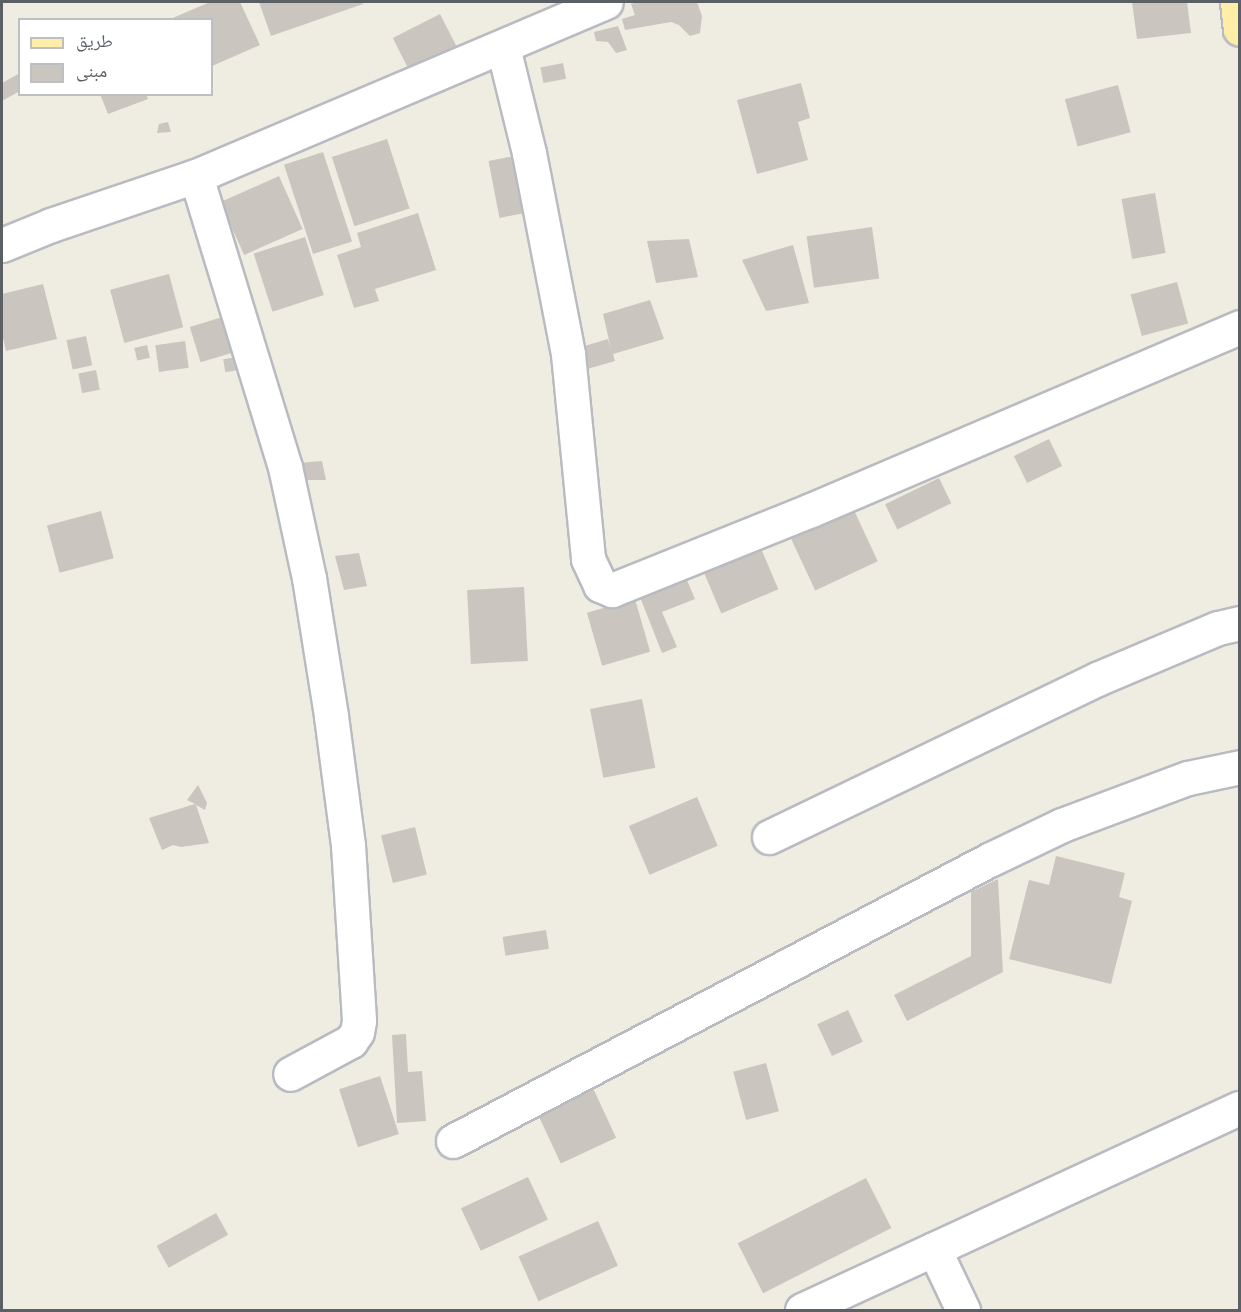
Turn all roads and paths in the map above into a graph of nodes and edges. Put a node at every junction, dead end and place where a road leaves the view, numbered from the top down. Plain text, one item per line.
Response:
1 (606, 2) edge
2 (1238, 2) edge
3 (1239, 29) edge
4 (503, 47) junction
5 (196, 176) junction
6 (2, 245) edge
7 (1239, 327) edge
8 (1239, 623) edge
9 (1239, 767) edge
10 (769, 837) dead end
11 (290, 1074) dead end
12 (1239, 1108) edge
13 (453, 1141) dead end
14 (934, 1249) junction
15 (951, 1307) edge
16 (802, 1311) edge

1 - 4 street
2 - 3 main road
4 - 5 street
4 - 7 street
5 - 6 street
5 - 11 street
8 - 10 street
9 - 13 street
12 - 14 street
14 - 15 street
14 - 16 street

